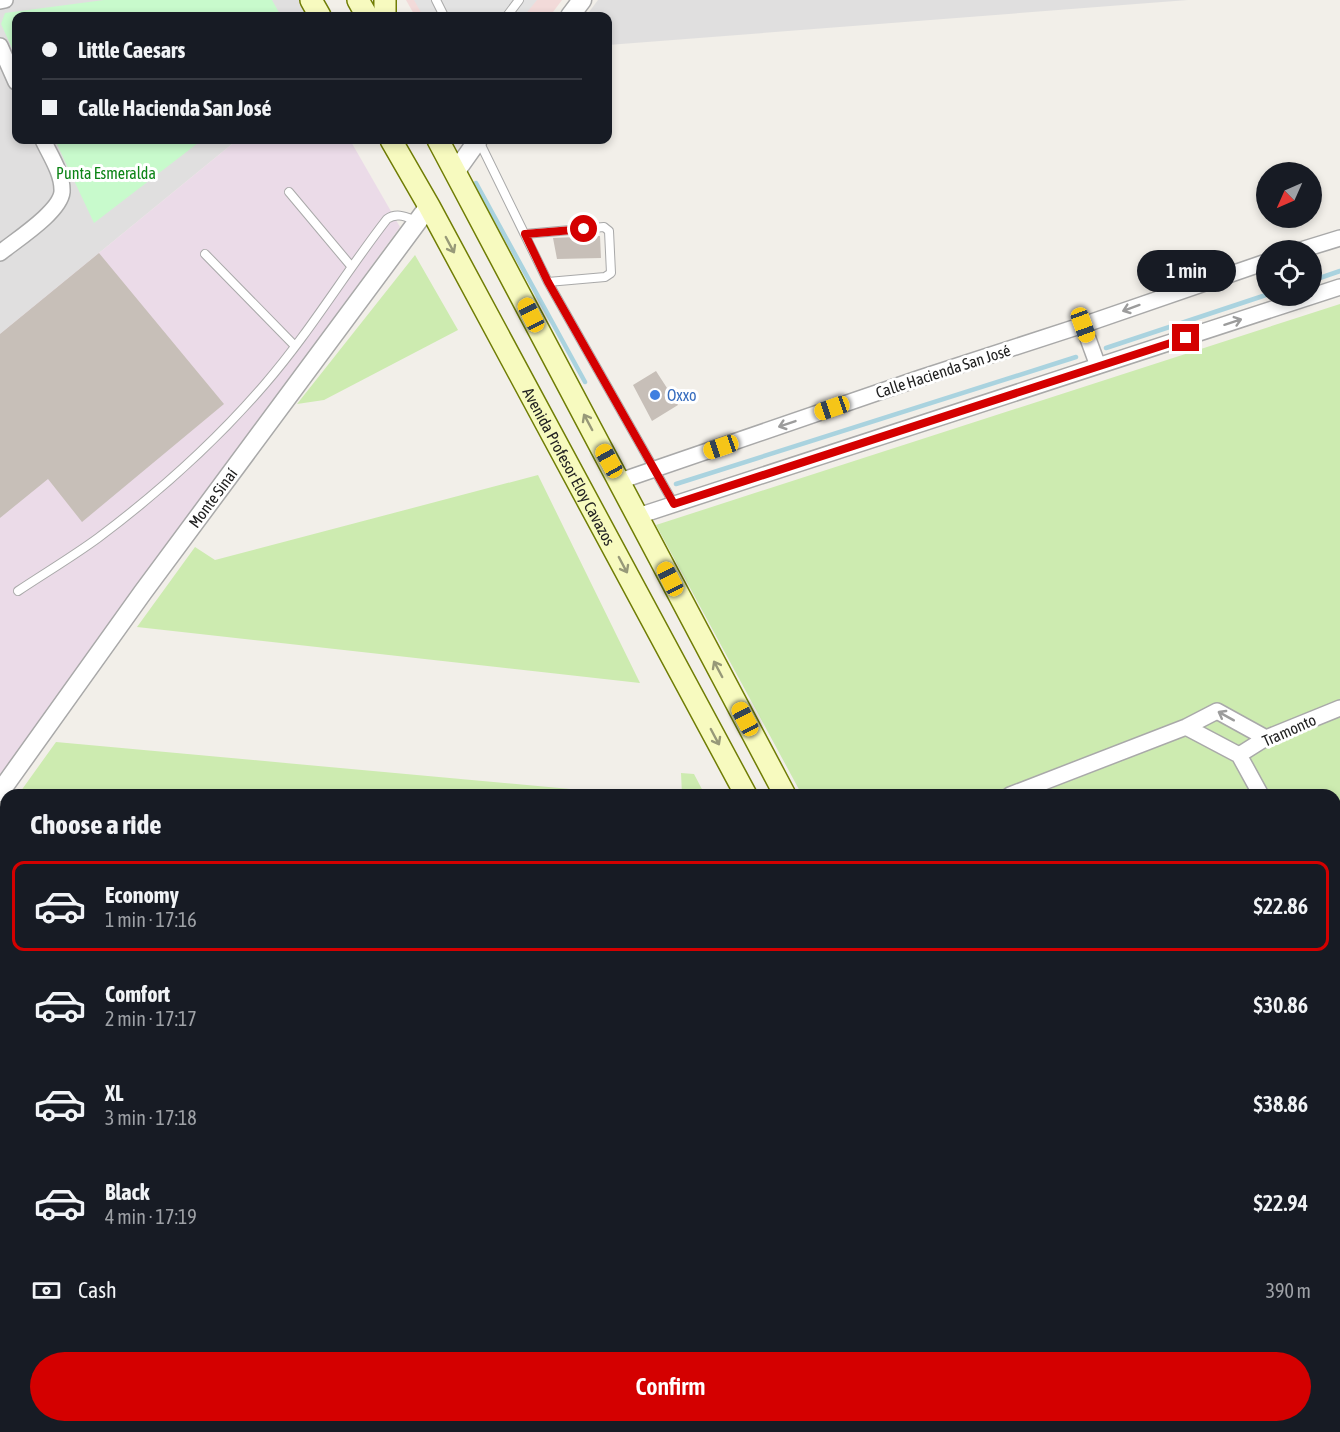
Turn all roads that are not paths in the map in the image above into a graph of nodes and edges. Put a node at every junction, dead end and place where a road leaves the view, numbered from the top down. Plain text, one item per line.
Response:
1 (5, 0) edge
2 (0, 1) edge
3 (0, 46) edge
4 (12, 73) edge
5 (45, 144) edge
6 (393, 144) edge
7 (440, 144) edge
8 (475, 144) edge
9 (480, 144) edge
10 (456, 171) junction
11 (289, 192) dead end
12 (423, 214) junction
13 (525, 234) junction
14 (1340, 238) edge
15 (1322, 244) edge
16 (0, 253) edge
17 (205, 254) dead end
18 (1256, 265) edge
19 (351, 266) junction
20 (548, 282) junction
21 (1340, 287) edge
22 (1083, 325) junction
23 (295, 346) junction
24 (1098, 366) junction
25 (655, 469) junction
26 (620, 482) junction
27 (674, 504) junction
28 (638, 516) junction
29 (18, 591) dead end
30 (1339, 712) edge
31 (1186, 727) junction
32 (1266, 738) junction
33 (1239, 755) junction
34 (2, 789) edge
35 (743, 789) edge
36 (782, 789) edge
37 (1026, 789) edge
38 (1258, 789) edge

1 - 2 street
3 - 4 street
5 - 16 street
6 - 12 main road, Avenida Profesor Eloy Cavazos
7 - 10 main road
8 - 10 street
9 - 13 lane
26 -> 10 main road
11 - 19 lane
12 - 19 lane
12 - 34 street, Monte Sinaí
12 -> 35 main road, Avenida Profesor Eloy Cavazos
13 - 20 lane
13 - 20 lane
14 - 15 street
17 - 23 lane
18 -> 22 street, Calle Hacienda San José
19 - 23 lane
20 - 25 lane
24 -> 21 street
22 - 24 street
22 -> 25 street, Calle Hacienda San José
23 - 29 lane
24 - 27 street
25 - 26 street, Calle Hacienda San José
25 - 27 lane
26 - 28 main road
27 - 28 street
36 -> 28 main road
30 - 32 street, Tramonto
32 -> 31 street
31 - 33 street
31 - 37 street
32 - 33 street, Tramonto
33 - 38 street

